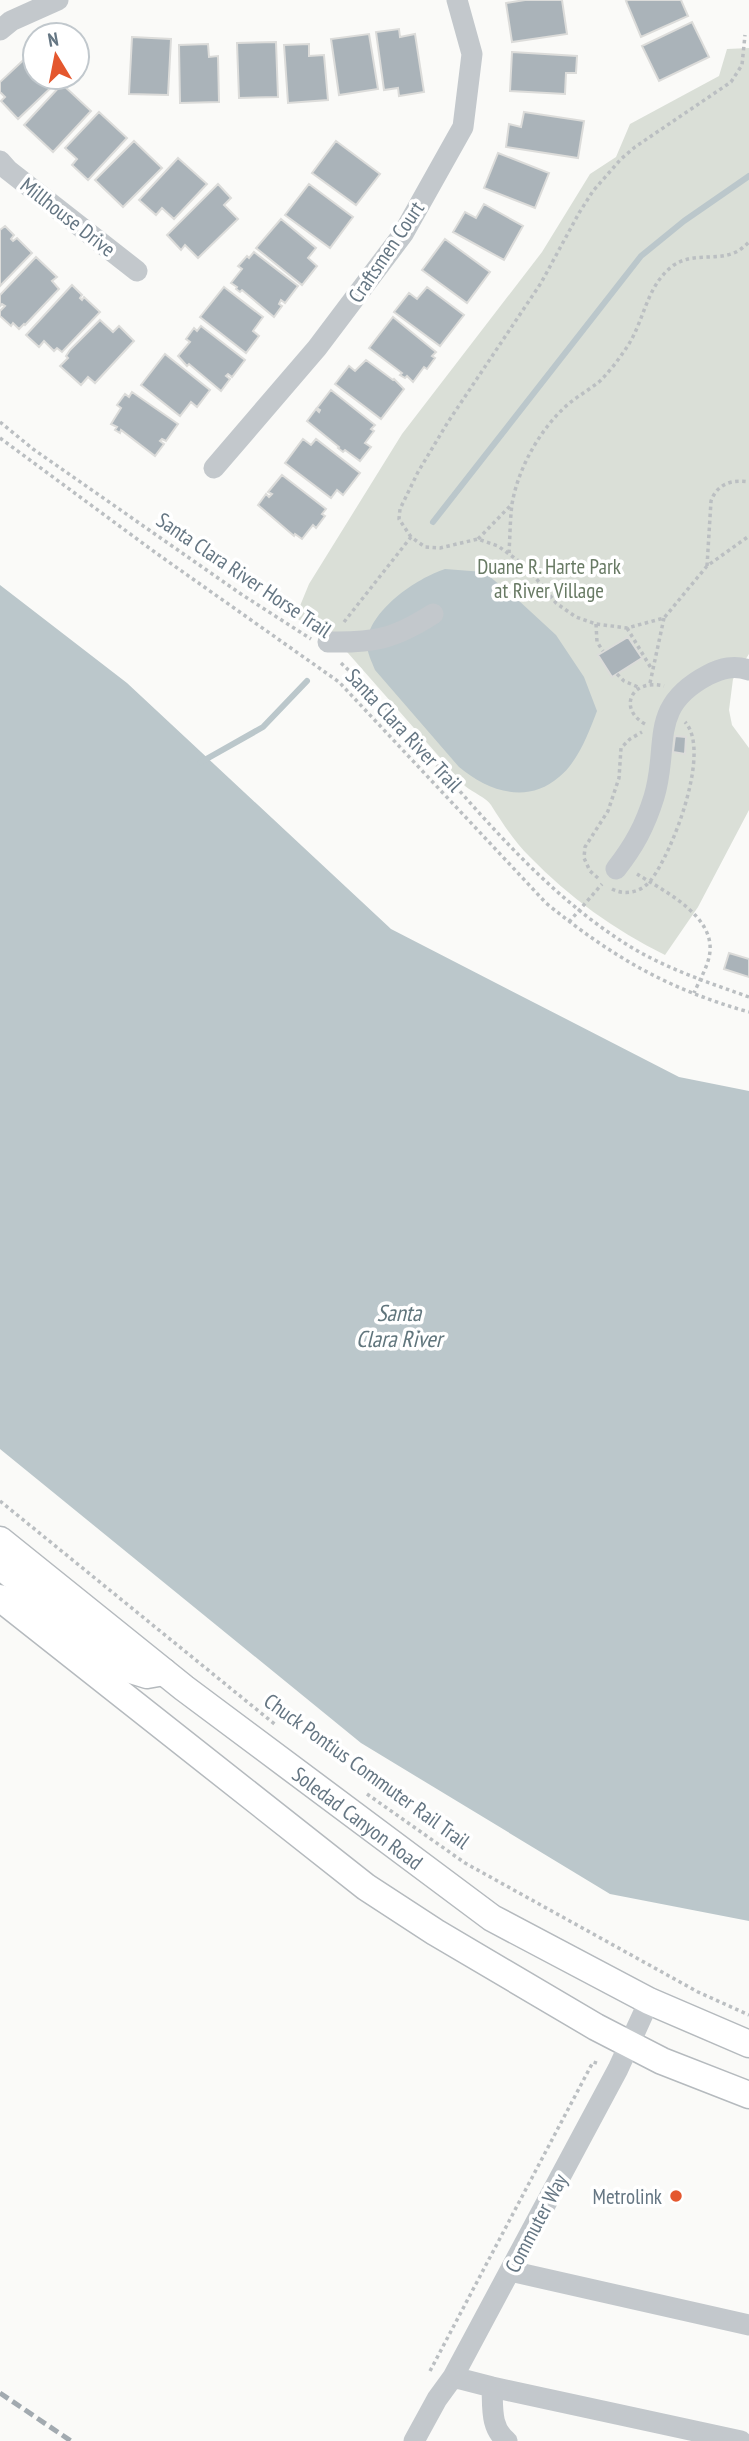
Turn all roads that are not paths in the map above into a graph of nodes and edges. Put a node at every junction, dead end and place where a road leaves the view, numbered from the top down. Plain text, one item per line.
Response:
1 (58, 0) edge
2 (457, 0) edge
3 (0, 30) edge
4 (0, 162) edge
5 (137, 271) dead end
6 (214, 468) dead end
7 (433, 614) dead end
8 (326, 645) road end
9 (749, 670) edge
10 (616, 869) road end
11 (0, 1540) edge
12 (0, 1566) edge
13 (0, 1598) edge
14 (164, 1672) junction
15 (649, 2001) junction
16 (749, 2044) edge
17 (629, 2045) junction
18 (749, 2095) edge
19 (510, 2271) junction
20 (749, 2325) edge
21 (453, 2376) junction
22 (492, 2387) junction
23 (414, 2441) edge
24 (507, 2441) edge
25 (741, 2441) edge

1 - 3 street
2 - 6 street, Craftsmen Court
4 - 5 street, Millhouse Drive
7 - 8 street
9 - 10 street
11 - 14 main road, Soledad Canyon Road
12 - 14 main road
13 - 17 main road
14 - 15 main road, Soledad Canyon Road
15 - 16 main road, Soledad Canyon Road
15 - 17 street, Commuter Way
17 - 18 main road
17 - 19 street, Commuter Way
19 - 20 street
19 - 21 street, Commuter Way
21 - 22 street
21 - 23 street, Commuter Way
22 - 24 street
22 - 25 street

